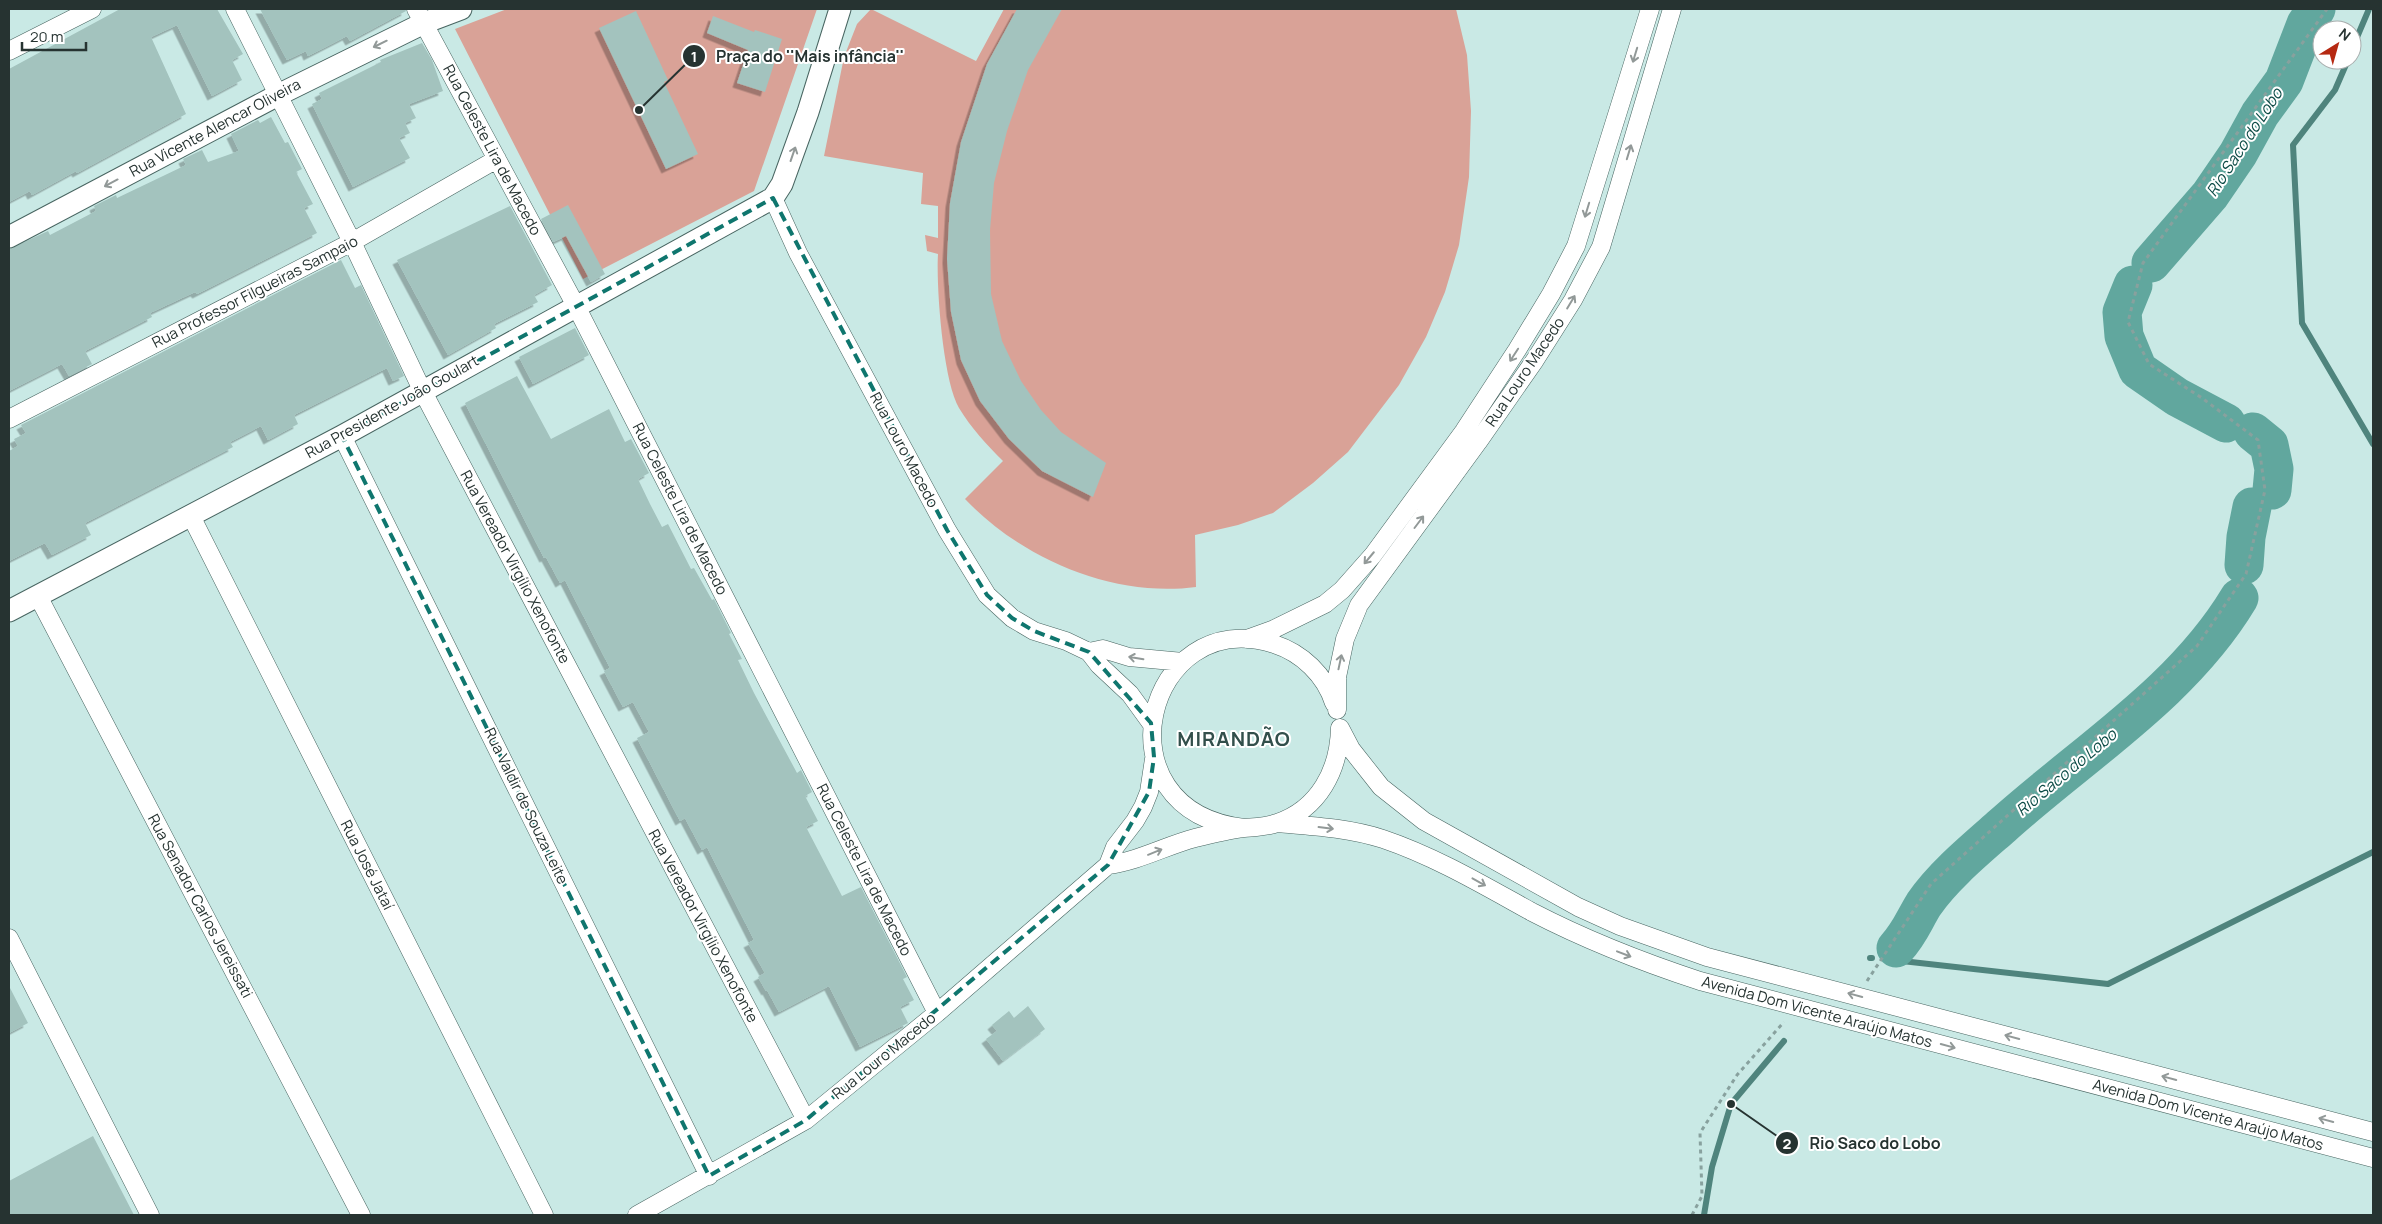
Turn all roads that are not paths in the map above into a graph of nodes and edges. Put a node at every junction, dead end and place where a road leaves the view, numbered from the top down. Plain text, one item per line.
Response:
1 (92, 9) edge
2 (235, 9) edge
3 (461, 9) edge
4 (840, 9) edge
5 (1650, 9) edge
6 (1672, 9) edge
7 (420, 16) edge
8 (9, 51) edge
9 (278, 95) junction
10 (497, 159) junction
11 (773, 198) junction
12 (9, 238) edge
13 (352, 242) junction
14 (576, 306) junction
15 (422, 390) junction
16 (9, 420) edge
17 (342, 436) junction
18 (191, 516) junction
19 (38, 596) junction
20 (9, 611) edge
21 (1248, 639) junction
22 (1089, 652) junction
23 (1183, 662) junction
24 (1338, 719) junction
25 (1152, 723) junction
26 (1154, 757) junction
27 (1278, 823) junction
28 (1244, 828) junction
29 (1108, 865) junction
30 (9, 938) edge
31 (937, 1013) junction
32 (806, 1120) junction
33 (2373, 1132) edge
34 (2373, 1158) edge
35 (709, 1176) junction
36 (150, 1215) edge
37 (361, 1215) edge
38 (544, 1215) edge
39 (637, 1215) edge

1 - 8 street
2 - 9 street, Rua Vereador Virgílio Xenofonte
3 - 7 street, Rua Vicente Alencar Oliveira
11 -> 4 street
5 -> 21 street, Rua Louro Macedo
24 -> 6 street, Rua Louro Macedo
7 -> 9 street, Rua Vicente Alencar Oliveira
7 - 10 street, Rua Celeste Lira de Macedo
9 -> 12 street, Rua Vicente Alencar Oliveira
9 - 13 street, Rua Vereador Virgílio Xenofonte
10 - 13 street, Rua Professor Filgueiras Sampaio
10 - 14 street, Rua Celeste Lira de Macedo
11 - 14 street, Rua Presidente João Goulart
11 - 22 street, Rua Louro Macedo
13 - 15 street, Rua Vereador Virgílio Xenofonte
13 - 16 street, Rua Professor Filgueiras Sampaio
14 - 15 street, Rua Presidente João Goulart
14 - 31 street, Rua Celeste Lira de Macedo
15 - 17 street, Rua Presidente João Goulart
15 - 32 street, Rua Vereador Virgílio Xenofonte
17 - 18 street, Rua Presidente João Goulart
17 - 35 street, Rua Valdir de Souza Leite
18 - 19 street, Rua Presidente João Goulart
18 - 38 street, Rua José Jataí
19 - 20 street, Rua Presidente João Goulart
19 - 37 street, Rua Senador Carlos Jereissati
21 - 23 street
21 - 24 street, Avenida Dom Vicente Araújo Matos
23 -> 22 street, Rua Louro Macedo
22 - 25 street, Rua Louro Macedo
23 - 25 street
24 - 27 street, Rua Louro Macedo
33 -> 24 street, Avenida Dom Vicente Araújo Matos
25 - 26 street
26 - 28 street
26 - 29 street, Rua Louro Macedo
27 - 28 street
27 -> 34 street, Avenida Dom Vicente Araújo Matos
29 -> 28 street
29 - 31 street, Rua Louro Macedo
30 - 36 street
31 - 32 street, Rua Louro Macedo
32 - 35 street, Rua Louro Macedo
35 - 39 street, Rua Louro Macedo

